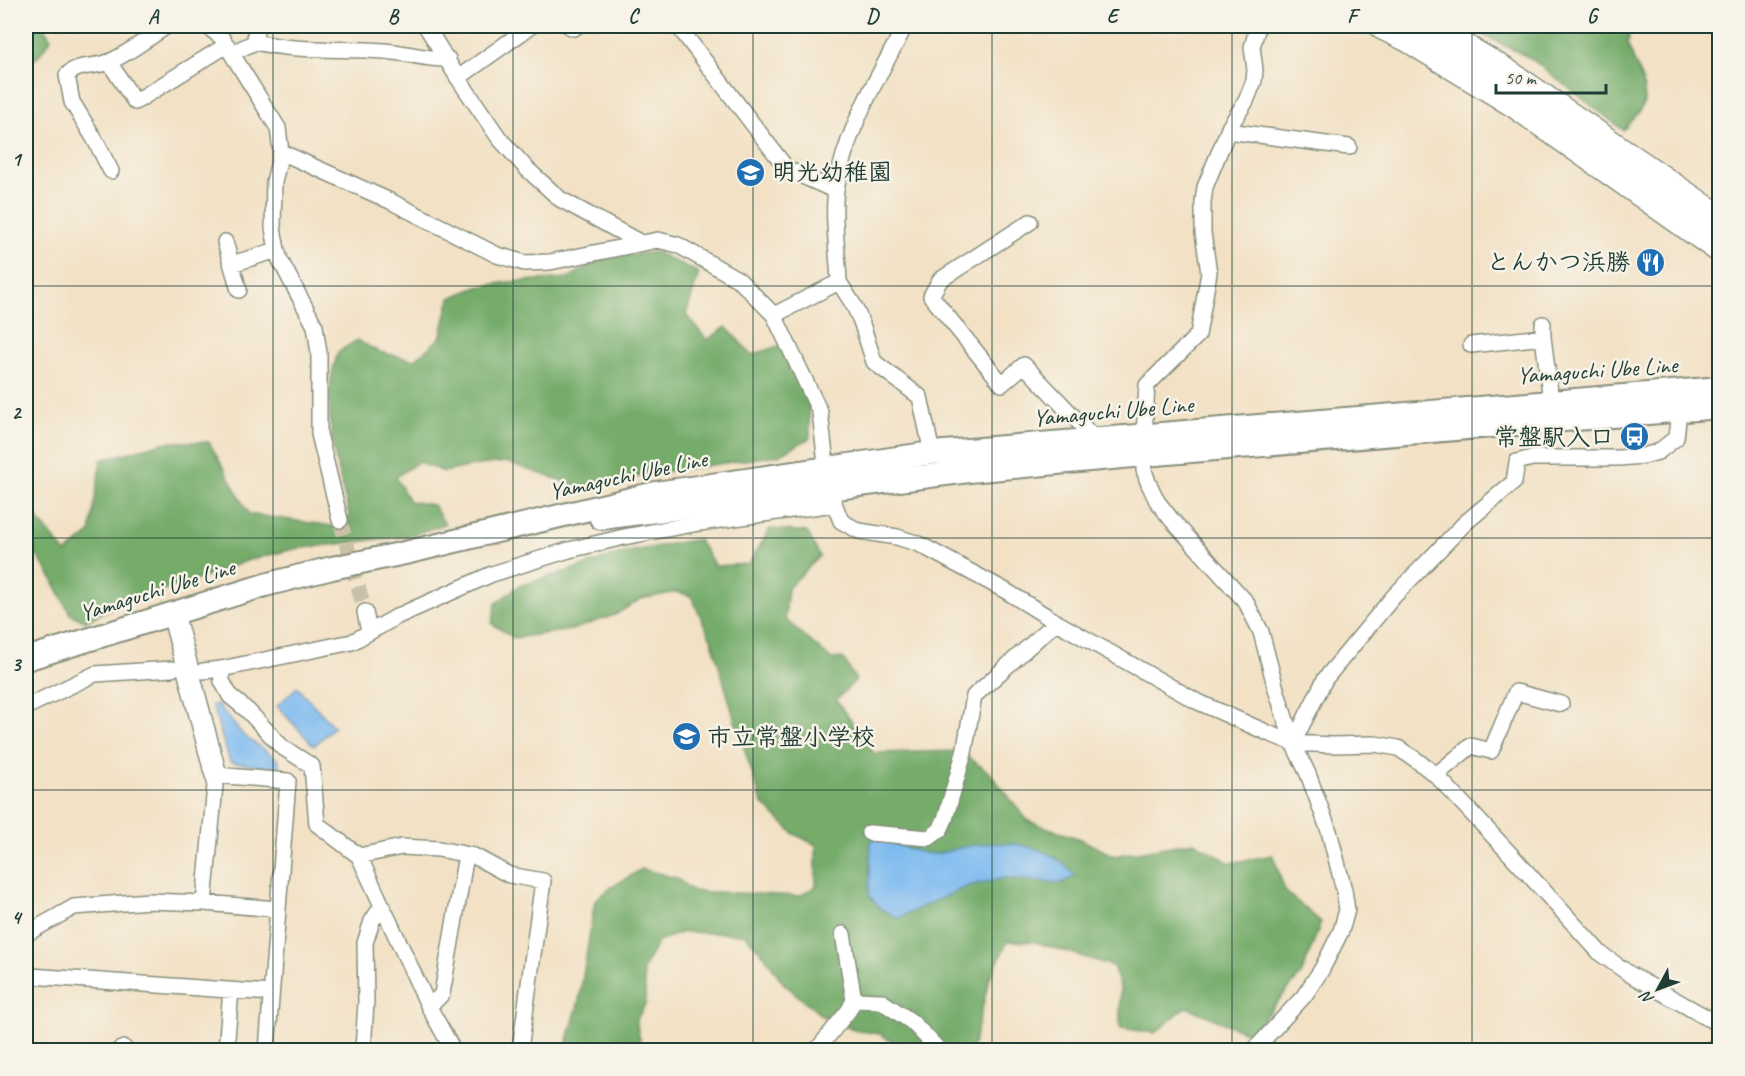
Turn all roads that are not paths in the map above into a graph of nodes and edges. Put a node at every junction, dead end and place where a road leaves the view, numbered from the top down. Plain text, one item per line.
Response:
1 (167, 26) edge
2 (207, 26) edge
3 (256, 26) edge
4 (426, 26) edge
5 (531, 26) edge
6 (569, 26) edge
7 (577, 26) edge
8 (678, 26) edge
9 (905, 26) edge
10 (1258, 26) edge
11 (1383, 26) edge
12 (1427, 26) edge
13 (255, 42) junction
14 (229, 49) junction
15 (448, 59) junction
16 (110, 62) junction
17 (458, 78) junction
18 (1228, 131) junction
19 (1349, 147) dead end
20 (281, 152) junction
21 (111, 171) dead end
22 (836, 191) junction
23 (1669, 213) junction
24 (1719, 219) edge
25 (1030, 222) dead end
26 (225, 242) dead end
27 (641, 243) junction
28 (1719, 249) edge
29 (277, 250) junction
30 (1719, 260) edge
31 (232, 264) junction
32 (839, 282) junction
33 (239, 290) dead end
34 (774, 315) junction
35 (1471, 345) dead end
36 (1713, 388) edge
37 (1551, 401) junction
38 (1719, 407) edge
39 (1678, 411) junction
40 (1095, 439) junction
41 (1144, 445) junction
42 (932, 453) junction
43 (826, 467) junction
44 (832, 497) junction
45 (340, 520) tunnel mouth
46 (516, 527) junction
47 (365, 612) tunnel mouth
48 (173, 614) junction
49 (1056, 622) junction
50 (369, 632) junction
51 (26, 659) edge
52 (172, 669) dead end
53 (221, 669) junction
54 (203, 670) dead end
55 (1561, 704) dead end
56 (26, 707) edge
57 (1293, 743) junction
58 (216, 775) junction
59 (1436, 775) junction
60 (869, 833) dead end
61 (466, 855) junction
62 (359, 856) junction
63 (204, 903) junction
64 (381, 907) junction
65 (277, 909) junction
66 (26, 934) edge
67 (843, 934) dead end
68 (26, 967) edge
69 (231, 990) junction
70 (271, 993) junction
71 (854, 1000) junction
72 (429, 1007) junction
73 (1719, 1025) edge
74 (226, 1050) edge
75 (267, 1050) edge
76 (363, 1050) edge
77 (453, 1050) edge
78 (520, 1050) edge
79 (818, 1050) edge
80 (939, 1050) edge
81 (1254, 1050) edge

1 - 16 street
2 - 14 street
3 - 13 street
4 - 15 street
5 - 17 street
6 - 7 street
8 - 22 street
9 - 22 street
10 - 18 street
11 - 23 highway
12 - 24 highway
13 - 14 street
13 - 15 street
14 - 16 street
14 - 20 street
15 - 17 street
16 - 21 street
17 - 27 street
18 - 19 street
18 - 41 street
20 - 27 street
20 - 29 street
22 - 32 street
23 - 28 highway
23 - 30 main road
25 - 40 street
26 - 31 street
27 - 34 street
29 - 31 street
29 - 45 street
31 - 33 street
32 - 34 street
32 - 42 street
34 - 43 street
35 - 37 street
36 - 37 main road, Yamaguchi Ube Line
37 - 41 main road, Yamaguchi Ube Line
38 - 39 main road, Yamaguchi Ube Line
39 - 41 main road, Yamaguchi Ube Line
39 - 57 street
40 - 41 main road, Yamaguchi Ube Line
40 - 42 main road, Yamaguchi Ube Line
41 - 44 main road, Yamaguchi Ube Line
41 - 57 street
42 - 43 main road, Yamaguchi Ube Line
43 - 44 street
43 - 46 main road, Yamaguchi Ube Line
44 - 46 main road, Yamaguchi Ube Line
44 - 49 street
44 - 50 street
46 - 48 main road, Yamaguchi Ube Line
47 - 50 street
48 - 51 main road, Yamaguchi Ube Line
48 - 58 street
49 - 57 street
49 - 60 street
50 - 53 street
52 - 56 street
53 - 54 street
53 - 62 street
55 - 59 street
57 - 59 street
57 - 81 street
58 - 63 street
58 - 65 street
59 - 73 street
61 - 62 street
61 - 72 street
61 - 78 street
62 - 64 street
63 - 65 street
63 - 66 street
64 - 72 street
64 - 76 street
65 - 70 street
67 - 71 street
68 - 69 street
69 - 70 street
69 - 74 street
70 - 75 street
71 - 79 street
71 - 80 street
72 - 77 street

